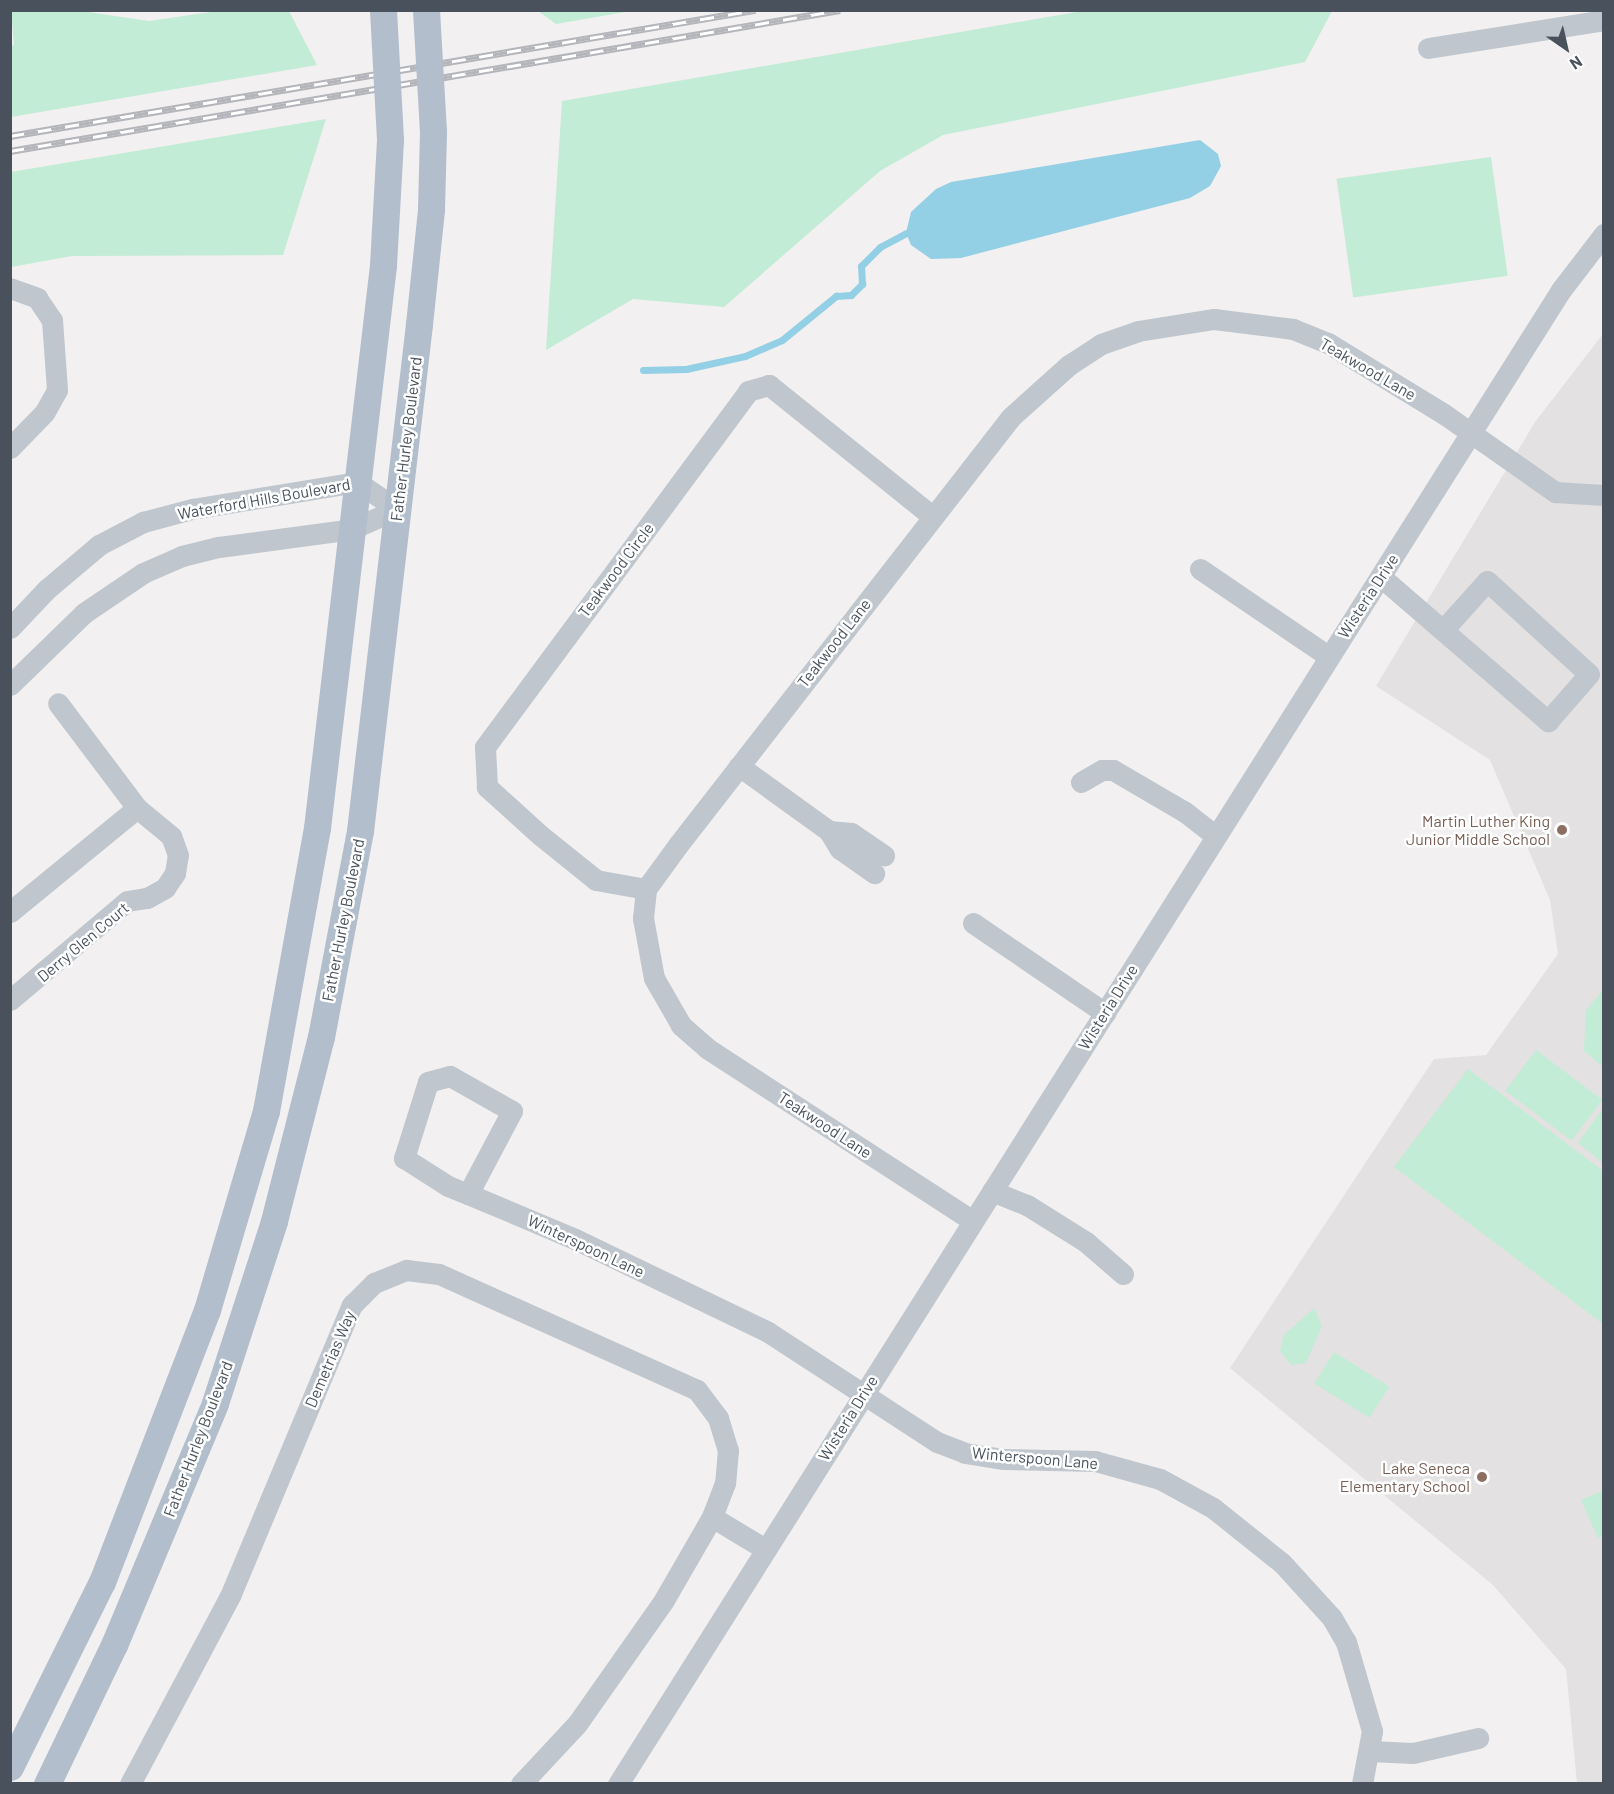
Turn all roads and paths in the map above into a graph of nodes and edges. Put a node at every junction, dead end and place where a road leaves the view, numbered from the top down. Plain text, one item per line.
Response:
1 (383, 10) edge
2 (426, 10) edge
3 (1604, 20) edge
4 (1428, 48) dead end
5 (1604, 234) edge
6 (10, 288) edge
7 (1470, 434) junction
8 (10, 448) edge
9 (357, 482) junction
10 (1604, 495) edge
11 (397, 509) junction
12 (932, 516) junction
13 (352, 529) junction
14 (1200, 569) dead end
15 (1381, 577) junction
16 (10, 628) edge
17 (1444, 629) junction
18 (1328, 656) junction
19 (10, 685) edge
20 (58, 702) dead end
21 (739, 766) junction
22 (1081, 782) dead end
23 (137, 808) junction
24 (1216, 836) junction
25 (879, 864) dead end
26 (646, 889) junction
27 (10, 912) edge
28 (973, 923) dead end
29 (10, 1000) edge
30 (1105, 1013) junction
31 (992, 1191) junction
32 (468, 1194) junction
33 (973, 1221) junction
34 (1124, 1274) dead end
35 (864, 1393) junction
36 (712, 1517) junction
37 (765, 1549) junction
38 (1478, 1738) dead end
39 (1370, 1751) junction
40 (10, 1767) edge
41 (130, 1783) edge
42 (47, 1784) edge
43 (521, 1784) edge
44 (618, 1784) edge
45 (1362, 1784) edge

1 - 9 main road, bridge
2 - 11 main road, Father Hurley Boulevard, bridge
3 - 4 street
5 - 7 street, Wisteria Drive
6 - 8 street
7 - 10 street, Teakwood Lane
7 - 12 street, Teakwood Lane
7 - 15 street, Wisteria Drive
9 - 11 street, Waterford Hills Boulevard
9 - 13 main road
9 - 16 street, Waterford Hills Boulevard
11 - 13 street
11 - 42 main road, Father Hurley Boulevard
12 - 21 street, Teakwood Lane
12 - 26 street, Teakwood Circle
13 - 19 street
13 - 40 main road
14 - 18 street
15 - 17 street
15 - 18 street, Wisteria Drive
17 - 17 street
18 - 24 street, Wisteria Drive
20 - 23 street, Derry Glen Court
21 - 25 street
21 - 26 street, Teakwood Lane
22 - 24 street
23 - 27 street
23 - 29 street, Derry Glen Court
24 - 30 street, Wisteria Drive
26 - 33 street, Teakwood Lane
28 - 30 street
30 - 31 street, Wisteria Drive
31 - 33 street, Wisteria Drive
31 - 34 street
32 - 32 street, Winterspoon Lane
32 - 35 street, Winterspoon Lane
33 - 35 street, Wisteria Drive
35 - 37 street, Wisteria Drive
35 - 39 street, Winterspoon Lane
36 - 37 street
36 - 41 street, Demetrias Way
36 - 43 street, Demetrias Way
37 - 44 street, Wisteria Drive
38 - 39 street
39 - 45 street, Winterspoon Lane

